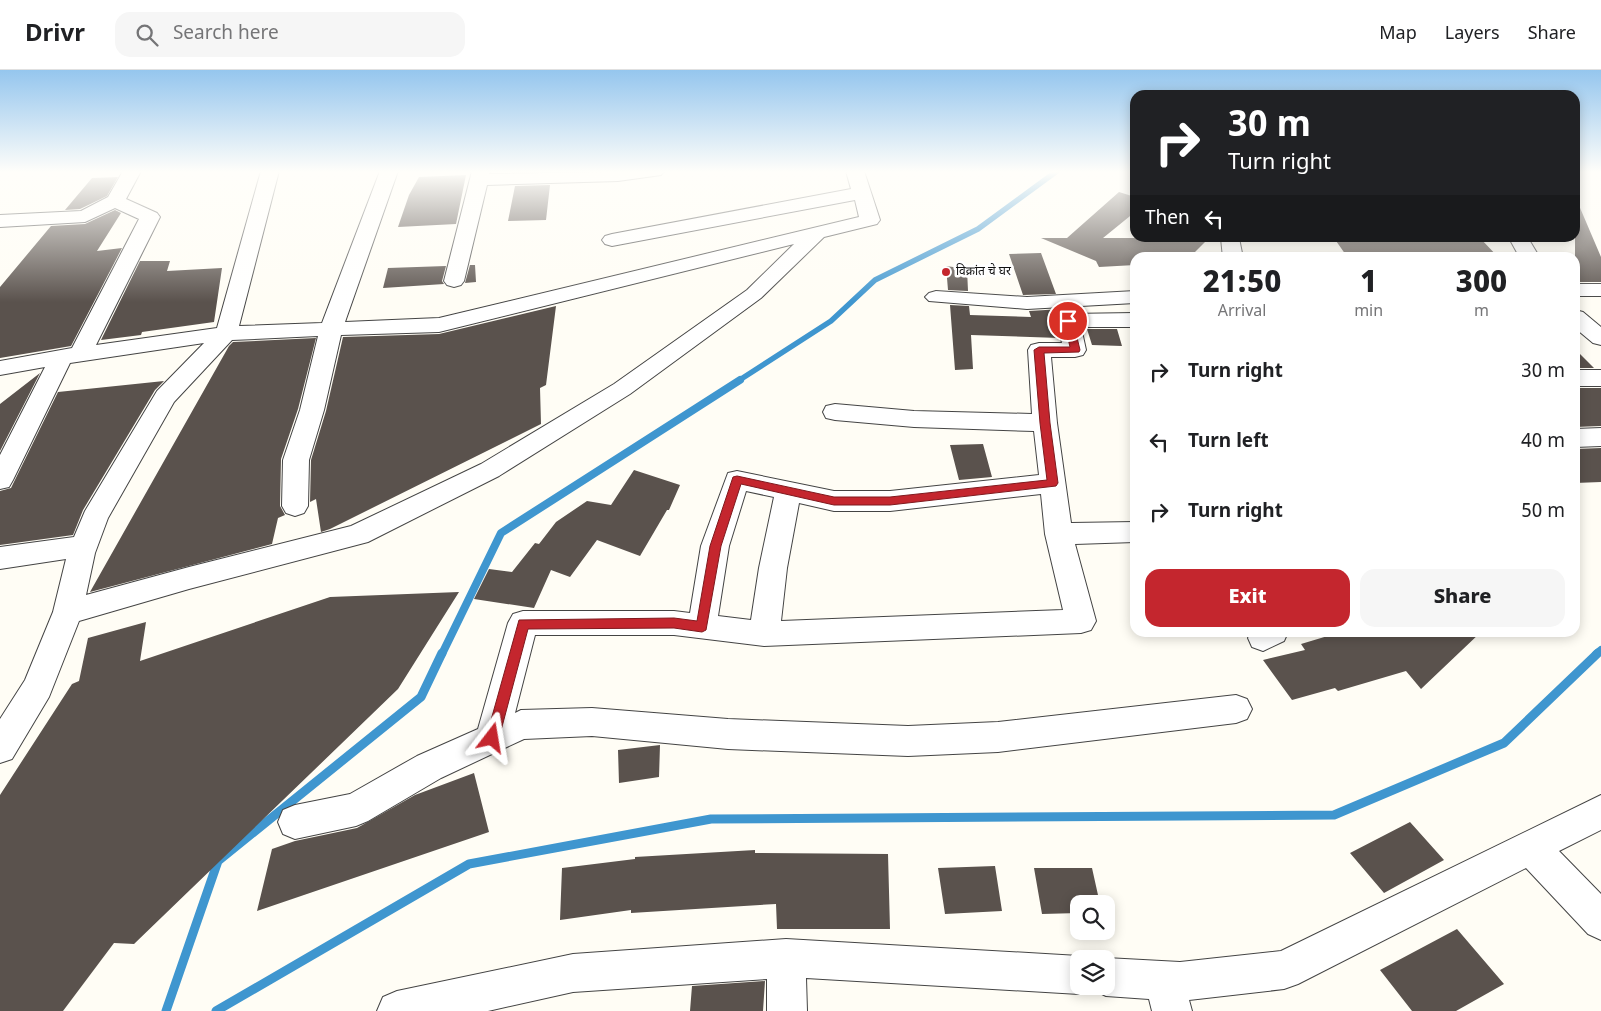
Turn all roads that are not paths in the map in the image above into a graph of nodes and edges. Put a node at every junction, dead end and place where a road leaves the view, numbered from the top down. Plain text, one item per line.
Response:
1 (87, 215) edge
2 (145, 215) edge
3 (258, 215) edge
4 (373, 215) edge
5 (470, 215) edge
6 (745, 215) edge
7 (868, 215) edge
8 (0, 221) edge
9 (817, 232) junction
10 (612, 240) dead end
11 (454, 281) dead end
12 (1580, 290) edge
13 (1601, 290) edge
14 (936, 297) dead end
15 (1130, 297) edge
16 (1130, 320) edge
17 (331, 329) junction
18 (226, 333) junction
19 (71, 356) junction
20 (0, 368) edge
21 (1580, 378) edge
22 (1601, 378) edge
23 (835, 412) dead end
24 (1045, 423) junction
25 (1601, 437) edge
26 (1580, 438) edge
27 (0, 480) edge
28 (1053, 483) junction
29 (788, 491) junction
30 (295, 506) dead end
31 (1130, 532) edge
32 (1059, 534) junction
33 (83, 546) junction
34 (0, 558) edge
35 (68, 612) junction
36 (702, 627) junction
37 (764, 634) junction
38 (1236, 710) dead end
39 (492, 738) junction
40 (0, 748) edge
41 (1601, 812) edge
42 (295, 822) dead end
43 (1531, 847) junction
44 (1601, 921) edge
45 (786, 958) junction
46 (1070, 974) edge
47 (1115, 980) edge
48 (1168, 996) edge
49 (397, 1011) edge
50 (787, 1011) edge

1 - 8 street
2 - 19 street
3 - 18 street
4 - 17 street
5 - 11 street
6 - 10 street
7 - 9 street
9 - 17 street
9 - 35 street
12 - 13 street
14 - 15 street
16 - 24 street
17 - 18 street
17 - 30 street
18 - 19 street
18 - 33 street
19 - 20 street
19 - 27 street
21 - 22 street
23 - 24 street
24 - 28 street
25 - 26 street
28 - 29 street
28 - 32 street
29 - 36 street
29 - 37 street
31 - 32 street
32 - 37 street
33 - 34 street
33 - 35 street
35 - 40 street
36 - 37 street
36 - 39 street
38 - 39 street
39 - 42 street
41 - 43 street
43 - 44 street
43 - 48 street
45 - 46 street
45 - 49 street
45 - 50 street
47 - 48 street

